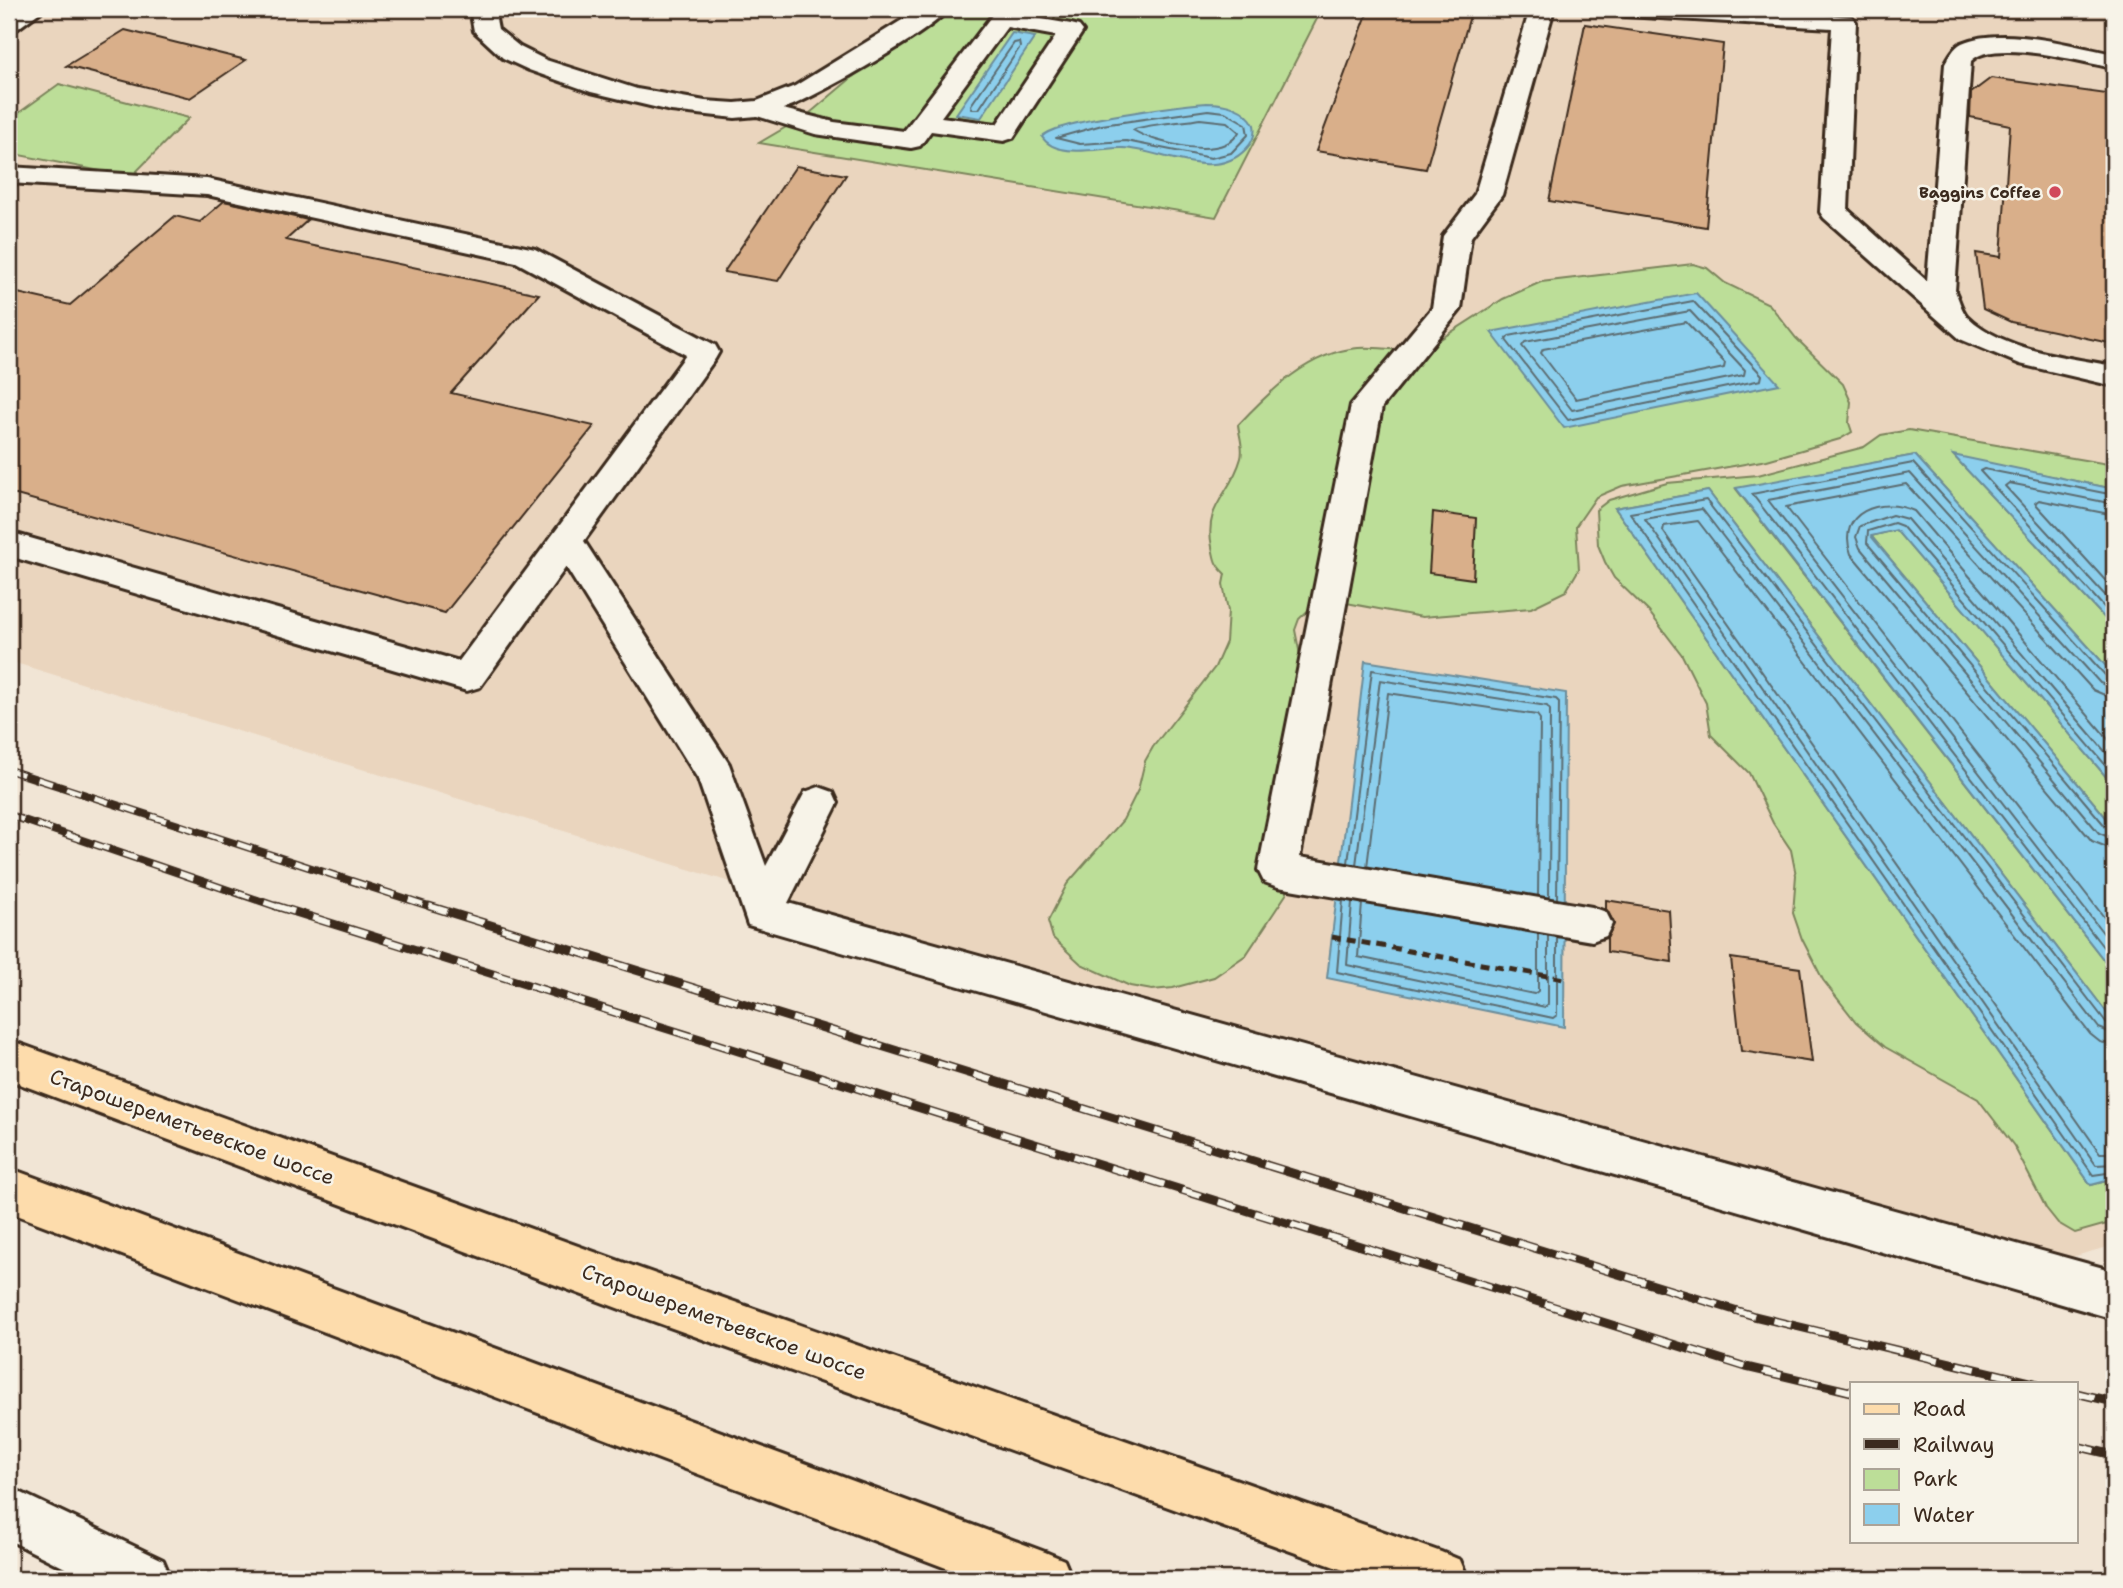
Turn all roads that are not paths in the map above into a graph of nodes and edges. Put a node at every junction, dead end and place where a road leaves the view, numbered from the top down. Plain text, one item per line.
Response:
1 (32, 9) edge
2 (482, 9) edge
3 (936, 9) edge
4 (1542, 9) edge
5 (1626, 9) edge
6 (9, 24) edge
7 (2114, 61) edge
8 (760, 108) junction
9 (925, 122) junction
10 (9, 175) edge
11 (1953, 319) junction
12 (2114, 376) edge
13 (567, 541) junction
14 (9, 544) edge
15 (819, 803) dead end
16 (762, 913) junction
17 (1592, 924) dead end
18 (9, 1060) edge
19 (9, 1190) edge
20 (2114, 1295) edge
21 (9, 1513) edge
22 (144, 1579) edge
23 (1045, 1579) edge
24 (1441, 1579) edge

1 - 6 lane
2 - 8 lane
3 - 8 lane
4 - 17 lane
5 - 11 lane
7 - 11 lane
8 - 9 lane
9 - 9 lane
10 - 13 lane
11 - 12 lane
13 - 14 lane
13 - 16 lane
15 - 16 lane
16 - 20 lane
18 - 24 main road, Старошереметьевское шоссе
19 - 23 main road
21 - 22 lane

